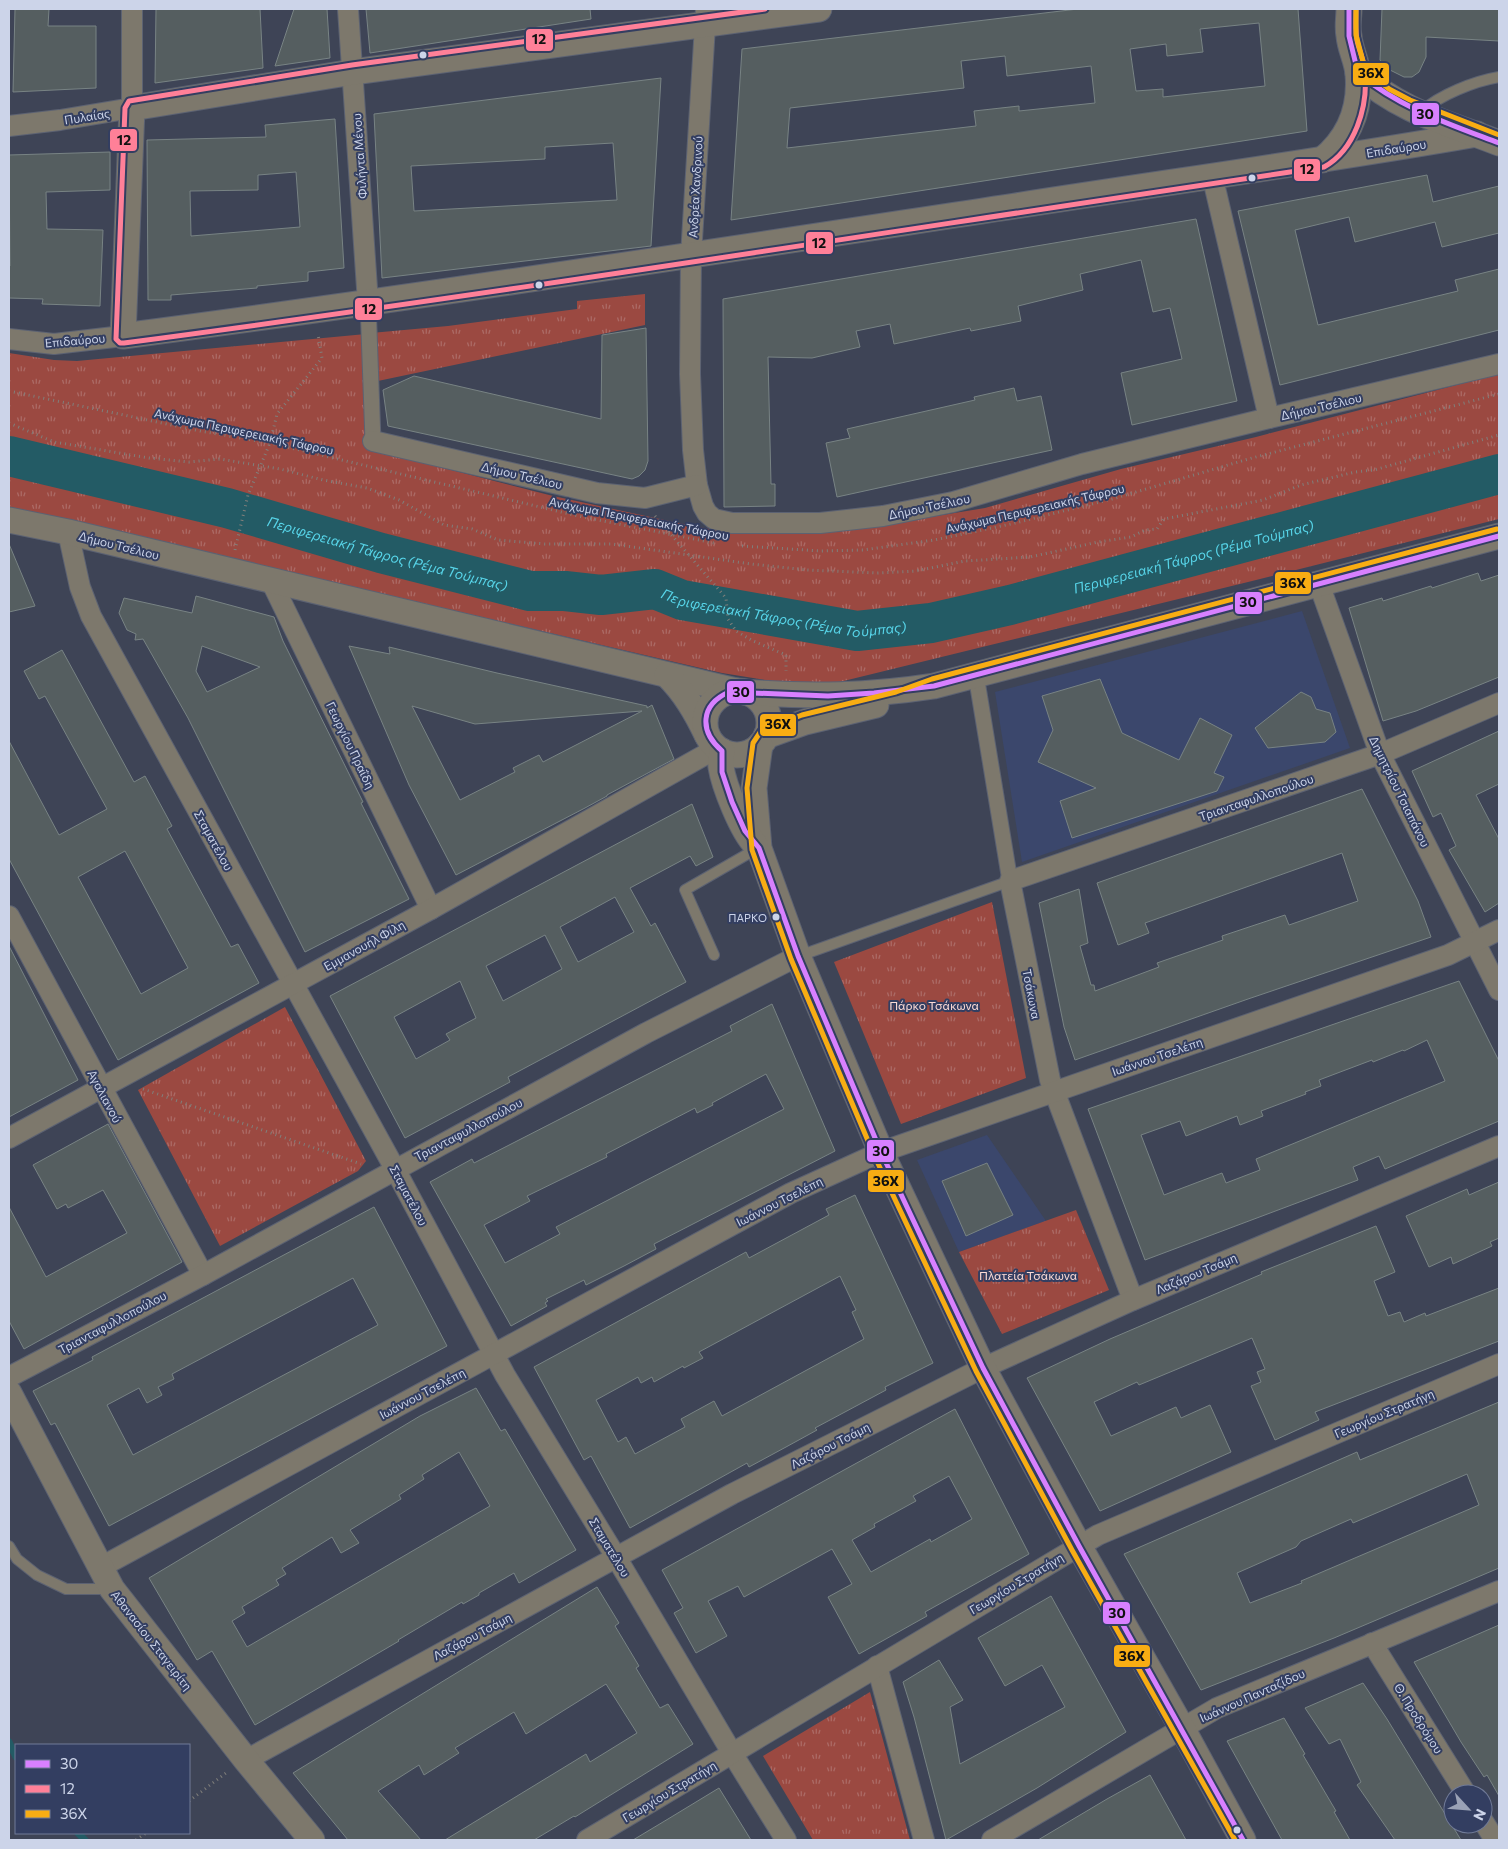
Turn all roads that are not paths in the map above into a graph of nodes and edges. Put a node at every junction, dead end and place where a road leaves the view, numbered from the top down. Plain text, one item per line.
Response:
1 (132, 9) edge
2 (348, 9) edge
3 (819, 9) edge
4 (1333, 9) edge
5 (1349, 9) edge
6 (705, 17) edge
7 (1349, 36) junction
8 (353, 72) junction
9 (1358, 73) junction
10 (1499, 77) edge
11 (132, 108) junction
12 (1420, 113) junction
13 (9, 126) edge
14 (1488, 139) edge
15 (1322, 160) junction
16 (1212, 175) junction
17 (691, 256) junction
18 (368, 303) junction
19 (123, 336) junction
20 (9, 339) edge
21 (1499, 364) edge
22 (1270, 418) junction
23 (373, 441) joint
24 (696, 485) junction
25 (9, 520) edge
26 (68, 532) junction
27 (1499, 536) edge
28 (271, 581) junction
29 (1318, 584) junction
30 (667, 675) junction
31 (976, 675) junction
32 (934, 686) junction
33 (740, 692) junction
34 (1499, 703) edge
35 (763, 741) junction
36 (716, 745) junction
37 (1380, 754) junction
38 (759, 848) junction
39 (1010, 881) junction
40 (431, 909) junction
41 (9, 916) edge
42 (1499, 930) edge
43 (1475, 943) junction
44 (714, 956) dead end
45 (798, 956) junction
46 (294, 984) junction
47 (1499, 990) edge
48 (108, 1084) junction
49 (1054, 1092) junction
50 (9, 1138) edge
51 (1499, 1146) edge
52 (881, 1152) junction
53 (395, 1169) junction
54 (202, 1275) junction
55 (1133, 1300) junction
56 (494, 1354) junction
57 (1499, 1364) edge
58 (983, 1368) junction
59 (9, 1377) edge
60 (9, 1393) edge
61 (9, 1546) edge
62 (1079, 1546) junction
63 (616, 1557) junction
64 (101, 1567) junction
65 (112, 1588) junction
66 (1499, 1591) edge
67 (1372, 1643) junction
68 (877, 1666) junction
69 (1182, 1728) junction
70 (732, 1754) junction
71 (246, 1760) junction
72 (1460, 1784) edge
73 (312, 1840) edge
74 (587, 1840) edge
75 (786, 1840) edge
76 (924, 1840) edge
77 (992, 1840) edge
78 (1243, 1840) edge

1 - 11 street
2 - 8 street, Φιλήντα Μένου
3 - 6 street, Πυλαίας
4 - 7 street
5 - 7 street
6 - 8 street, Πυλαίας
6 - 17 street, Ανδρέα Χανδρινού
7 - 9 street
8 - 11 street, Πυλαίας
8 - 18 street, Φιλήντα Μένου
9 - 12 street, Επιδαύρου
9 - 15 street
10 - 12 lane
11 - 13 street, Πυλαίας
11 - 19 street
12 - 14 street, Επιδαύρου
14 - 15 street, Επιδαύρου
15 - 16 street, Επιδαύρου
16 - 17 street, Επιδαύρου
16 - 22 street
17 - 18 street, Επιδαύρου
17 - 24 street, Ανδρέα Χανδρινού
18 - 19 street, Επιδαύρου
18 - 23 street
19 - 20 street, Επιδαύρου
21 - 22 street, Δήμου Τσέλιου
22 - 24 street, Δήμου Τσέλιου
23 - 24 street, Δήμου Τσέλιου
25 - 26 street, Δήμου Τσέλιου
26 - 28 street, Δήμου Τσέλιου
26 - 46 street, Σταματέλου
27 - 29 street, Δήμου Τσέλιου
28 - 30 street, Δήμου Τσέλιου
28 - 40 street, Γεωργίου Πραΐδη
29 - 31 street, Δήμου Τσέλιου
29 - 37 street, Δημητρίου Τσιαπάνου
30 - 33 street, Δήμου Τσέλιου
30 - 36 street
31 - 32 street, Δήμου Τσέλιου
31 - 39 street, Τσάκωνα
32 - 33 street, Δήμου Τσέλιου
32 - 35 street, Δήμου Τσέλιου
33 - 35 street
33 - 36 street
34 - 37 street, Τριανταφυλλοπούλου
35 - 36 street
35 - 38 street
36 - 38 street
36 - 40 street, Εμμανουήλ Φίλη
37 - 39 street, Τριανταφυλλοπούλου
37 - 43 street, Δημητρίου Τσιαπάνου
38 - 44 lane
38 - 45 street
39 - 45 lane
39 - 49 street, Τσάκωνα
40 - 46 street, Εμμανουήλ Φίλη
41 - 48 street, Αγαλιανού
42 - 43 street, Ιωάννου Τσελέπη
43 - 47 street, Δημητρίου Τσιαπάνου
43 - 49 street, Ιωάννου Τσελέπη
45 - 52 street
45 - 53 street, Τριανταφυλλοπούλου
46 - 48 street, Εμμανουήλ Φίλη
46 - 53 street, Σταματέλου
48 - 50 street, Εμμανουήλ Φίλη
48 - 54 street, Αγαλιανού
49 - 52 street, Ιωάννου Τσελέπη
49 - 55 street, Τσάκωνα
51 - 55 street, Λαζάρου Τσάμη
52 - 56 street, Ιωάννου Τσελέπη
52 - 58 street
53 - 54 street, Τριανταφυλλοπούλου
53 - 56 street, Σταματέλου
54 - 59 street, Τριανταφυλλοπούλου
55 - 58 street, Λαζάρου Τσάμη
56 - 63 street, Σταματέλου
56 - 64 street, Ιωάννου Τσελέπη
57 - 62 street, Γεωργίου Στρατήγη
58 - 62 street
58 - 63 street, Λαζάρου Τσάμη
60 - 64 street, Αθανασίου Σταγειρίτη
61 - 65 lane
62 - 68 street, Γεωργίου Στρατήγη
62 - 69 street
63 - 70 street, Σταματέλου
63 - 71 street, Λαζάρου Τσάμη
64 - 65 street, Αθανασίου Σταγειρίτη
65 - 71 street, Αθανασίου Σταγειρίτη
66 - 67 street, Ιωάννου Πανταζίδου
67 - 69 street, Ιωάννου Πανταζίδου
67 - 72 street, Θ. Προδρόμου
68 - 70 street, Γεωργίου Στρατήγη
68 - 76 street
69 - 77 street, Ιωάννου Πανταζίδου
69 - 78 street
70 - 74 street, Γεωργίου Στρατήγη
70 - 75 street, Σταματέλου
71 - 73 street, Αθανασίου Σταγειρίτη

